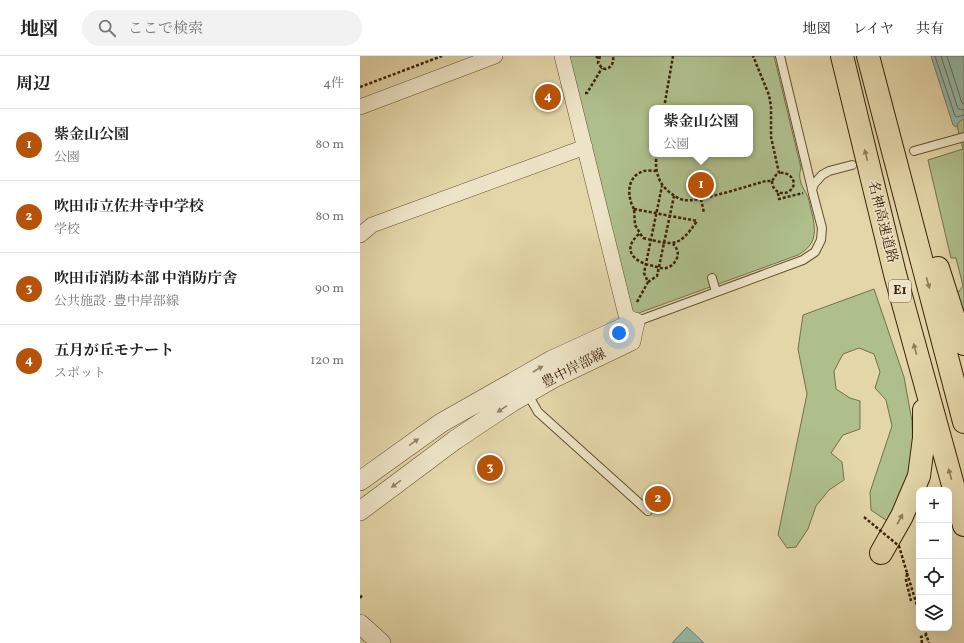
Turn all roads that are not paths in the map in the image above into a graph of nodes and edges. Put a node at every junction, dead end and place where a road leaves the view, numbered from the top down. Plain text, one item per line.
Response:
1 (495, 56) edge
2 (562, 56) edge
3 (780, 56) edge
4 (842, 56) edge
5 (869, 56) edge
6 (360, 107) edge
7 (964, 137) edge
8 (585, 147) junction
9 (914, 151) dead end
10 (852, 166) dead end
11 (812, 190) junction
12 (360, 235) edge
13 (712, 278) dead end
14 (716, 292) junction
15 (634, 316) junction
16 (964, 344) edge
17 (923, 377) junction
18 (527, 393) junction
19 (964, 422) edge
20 (360, 481) edge
21 (360, 511) edge
22 (648, 511) dead end
23 (964, 525) edge
24 (881, 553) dead end
25 (360, 624) edge
26 (378, 642) edge

1 - 6 street
2 - 8 street
3 - 11 lane
17 -> 4 highway, 名神高速道路 / E1
5 - 16 highway
5 -> 19 highway, 名神高速道路 / E1
7 - 9 lane
8 - 12 street
8 - 15 street
10 - 11 lane
11 - 14 lane
13 - 14 lane
14 - 15 lane
15 - 18 street, 豊中岸部線
20 -> 15 street, 豊中岸部線
23 -> 17 highway, 名神高速道路 / E1
24 -> 17 highway
18 -> 21 street, 豊中岸部線
18 - 22 lane
25 - 26 street

